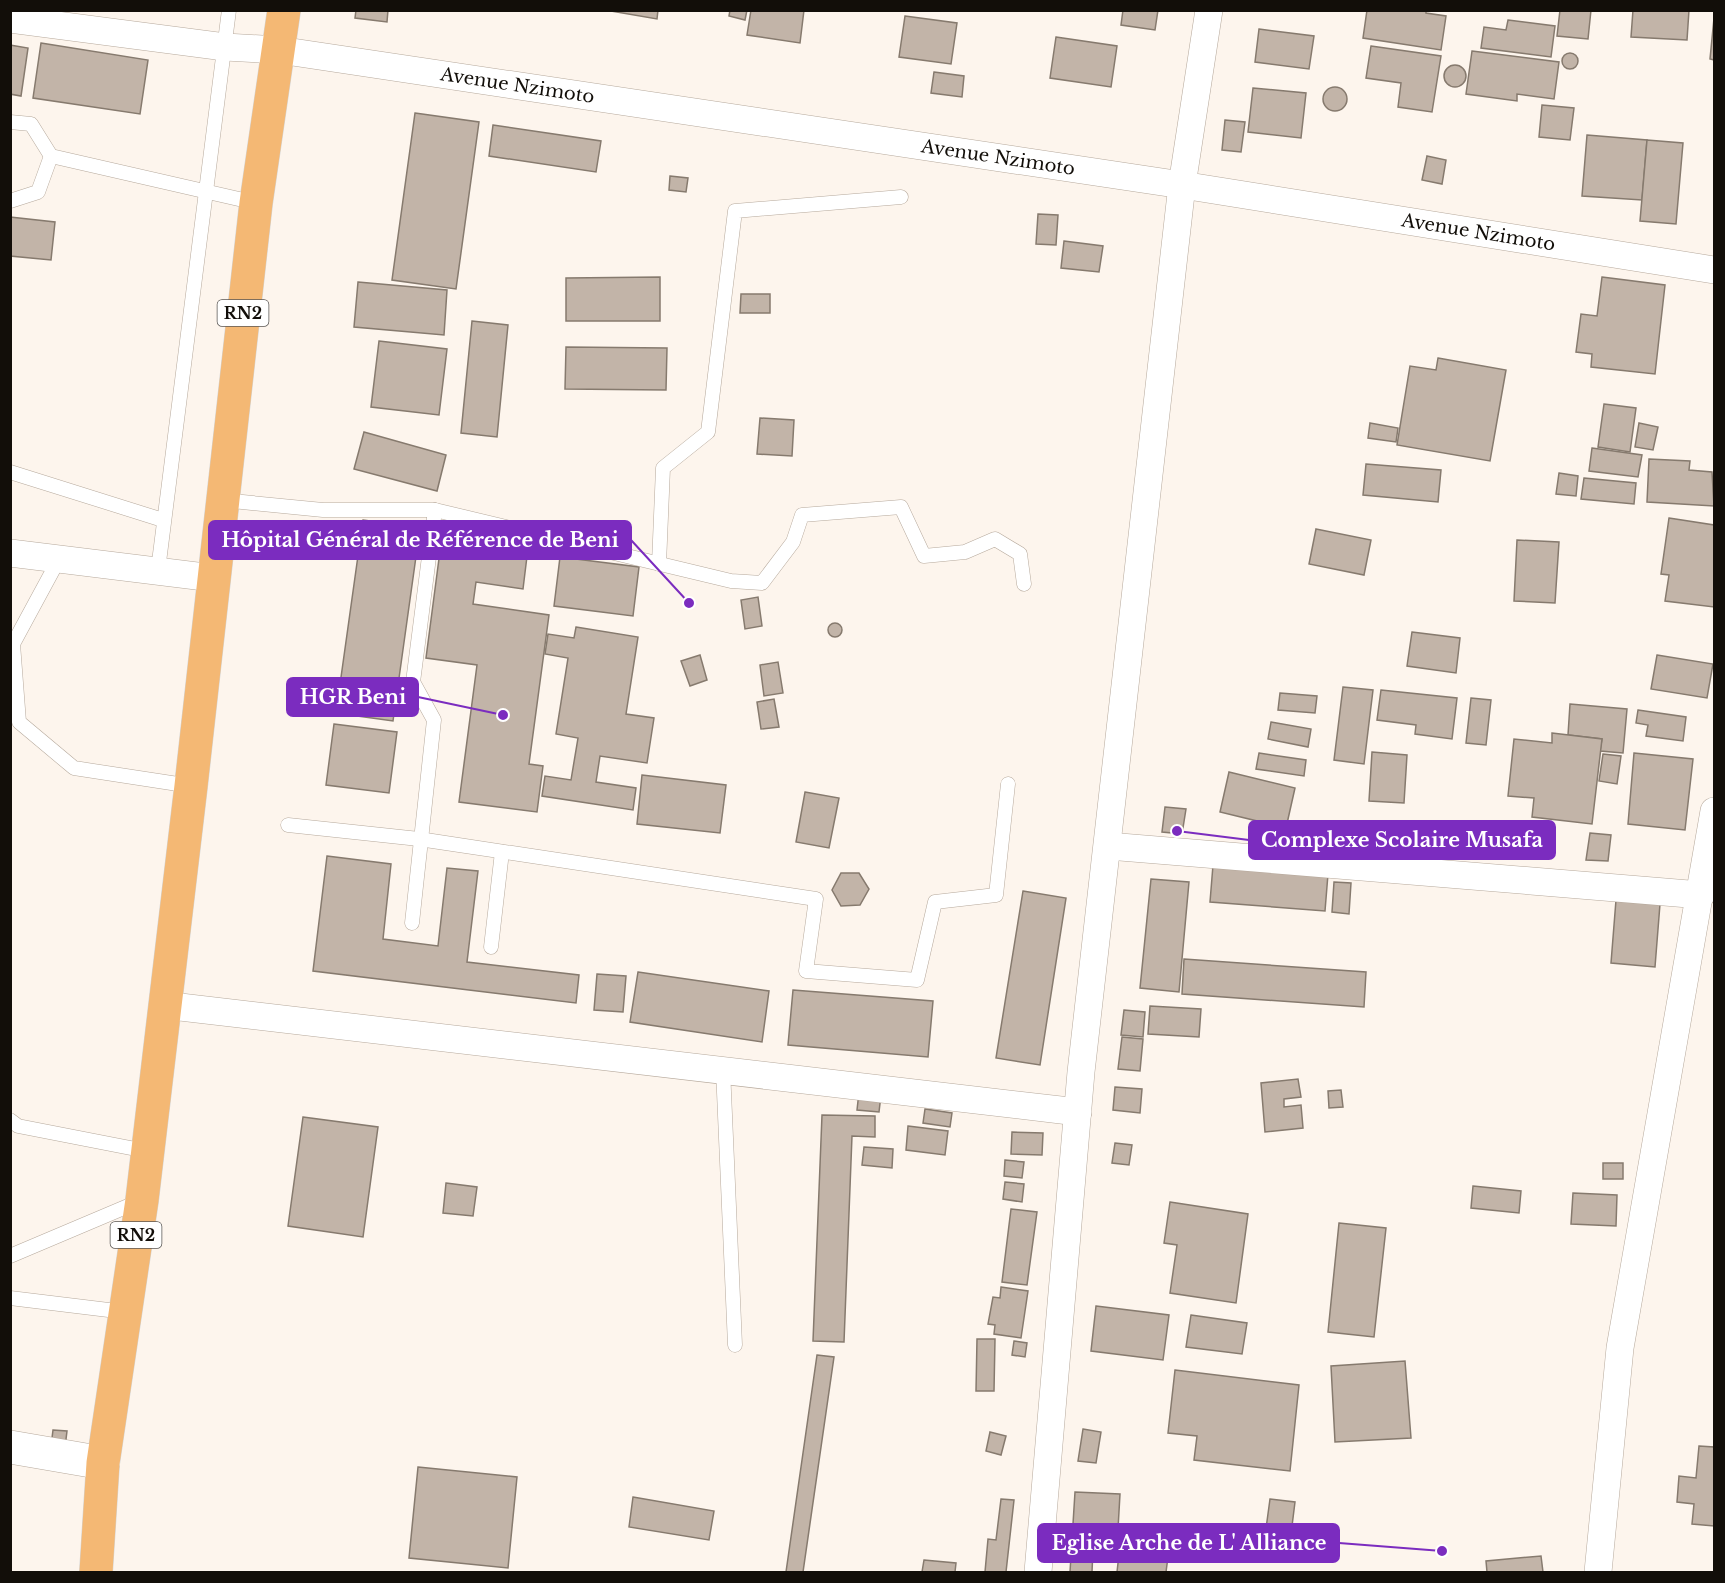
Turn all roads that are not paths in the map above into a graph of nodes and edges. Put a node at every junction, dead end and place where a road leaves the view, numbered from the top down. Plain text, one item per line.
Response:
1 (229, 10) edge
2 (284, 10) edge
3 (1209, 10) edge
4 (10, 19) edge
5 (225, 47) junction
6 (279, 50) junction
7 (10, 122) edge
8 (51, 156) junction
9 (1182, 185) junction
10 (207, 192) junction
11 (901, 197) dead end
12 (10, 201) edge
13 (256, 203) junction
14 (1714, 270) edge
15 (10, 472) edge
16 (222, 500) junction
17 (435, 510) junction
18 (163, 520) junction
19 (10, 553) edge
20 (59, 559) junction
21 (659, 564) junction
22 (158, 570) junction
23 (213, 578) junction
24 (1024, 584) dead end
25 (1008, 784) dead end
26 (191, 786) junction
27 (1714, 810) edge
28 (288, 825) dead end
29 (419, 839) junction
30 (1108, 846) junction
31 (502, 852) junction
32 (1701, 895) junction
33 (412, 922) dead end
34 (491, 947) dead end
35 (163, 1005) junction
36 (723, 1069) junction
37 (1078, 1112) junction
38 (10, 1120) edge
39 (146, 1151) junction
40 (141, 1200) junction
41 (10, 1256) edge
42 (10, 1298) edge
43 (125, 1312) junction
44 (735, 1345) dead end
45 (10, 1447) edge
46 (103, 1463) junction
47 (96, 1572) edge
48 (1038, 1572) edge
49 (1598, 1572) edge

1 - 5 lane
2 - 6 highway, RN2
3 - 9 street
4 - 5 street, Avenue Nzimoto
5 - 6 street, Avenue Nzimoto
5 - 10 lane
6 - 9 street, Avenue Nzimoto
6 - 13 highway, RN2
7 - 8 lane
8 - 10 lane
8 - 12 lane
9 - 14 street, Avenue Nzimoto
9 - 30 street
10 - 13 lane
10 - 18 lane
11 - 21 lane
13 - 16 highway, RN2
15 - 18 lane
16 - 17 lane
16 - 23 highway, RN2
17 - 21 lane
17 - 29 lane
18 - 22 lane
19 - 20 street
20 - 22 street
20 - 26 lane
21 - 24 lane
22 - 23 street
23 - 26 highway, RN2
25 - 31 lane
26 - 35 highway, RN2
27 - 32 street
28 - 29 lane
29 - 31 lane
29 - 33 lane
30 - 32 street
30 - 37 street
31 - 34 lane
32 - 49 street
35 - 36 street
35 - 39 highway, RN2
36 - 37 street
36 - 44 lane
37 - 48 street
38 - 39 lane
39 - 40 highway, RN2
40 - 41 lane
40 - 43 highway, RN2
42 - 43 lane
43 - 46 highway, RN2
45 - 46 street
46 - 47 highway, RN2

